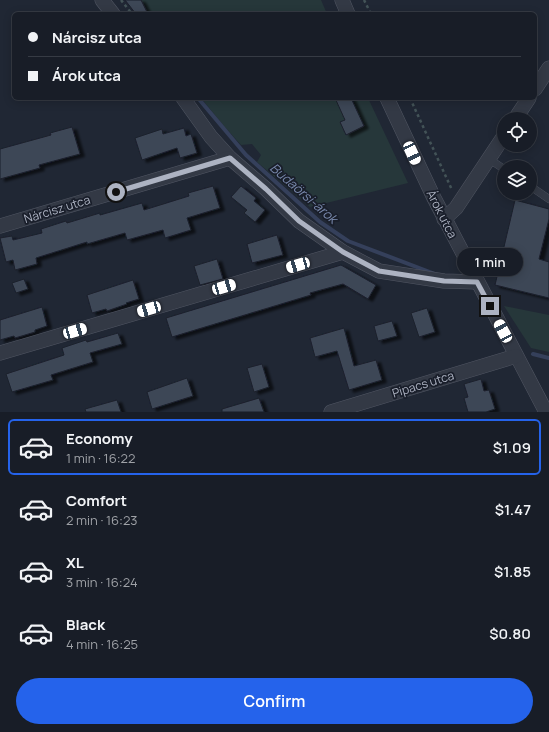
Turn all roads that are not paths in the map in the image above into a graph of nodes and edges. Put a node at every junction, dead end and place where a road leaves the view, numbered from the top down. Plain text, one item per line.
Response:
1 (102, 0) edge
2 (342, 0) edge
3 (111, 12) edge
4 (347, 12) edge
5 (549, 68) edge
6 (537, 86) edge
7 (184, 100) edge
8 (388, 100) edge
9 (528, 100) edge
10 (520, 112) edge
11 (497, 146) edge
12 (230, 158) junction
13 (489, 158) junction
14 (497, 164) edge
15 (537, 191) edge
16 (549, 199) edge
17 (444, 219) junction
18 (0, 226) edge
19 (343, 252) junction
20 (477, 282) junction
21 (0, 353) edge
22 (516, 356) junction
23 (331, 412) edge
24 (546, 412) edge

1 - 3 street
2 - 4 street
5 - 6 street
7 - 12 street
8 - 17 street, Árok utca
9 - 10 street
11 - 13 street
12 - 18 street, Nárcisz utca
12 - 19 street
13 - 14 lane
13 - 17 street
15 - 16 lane
17 - 20 street, Árok utca
19 - 20 street
19 - 21 street
20 - 22 street, Árok utca
22 - 23 street, Pipacs utca
22 - 24 street, Árok utca

